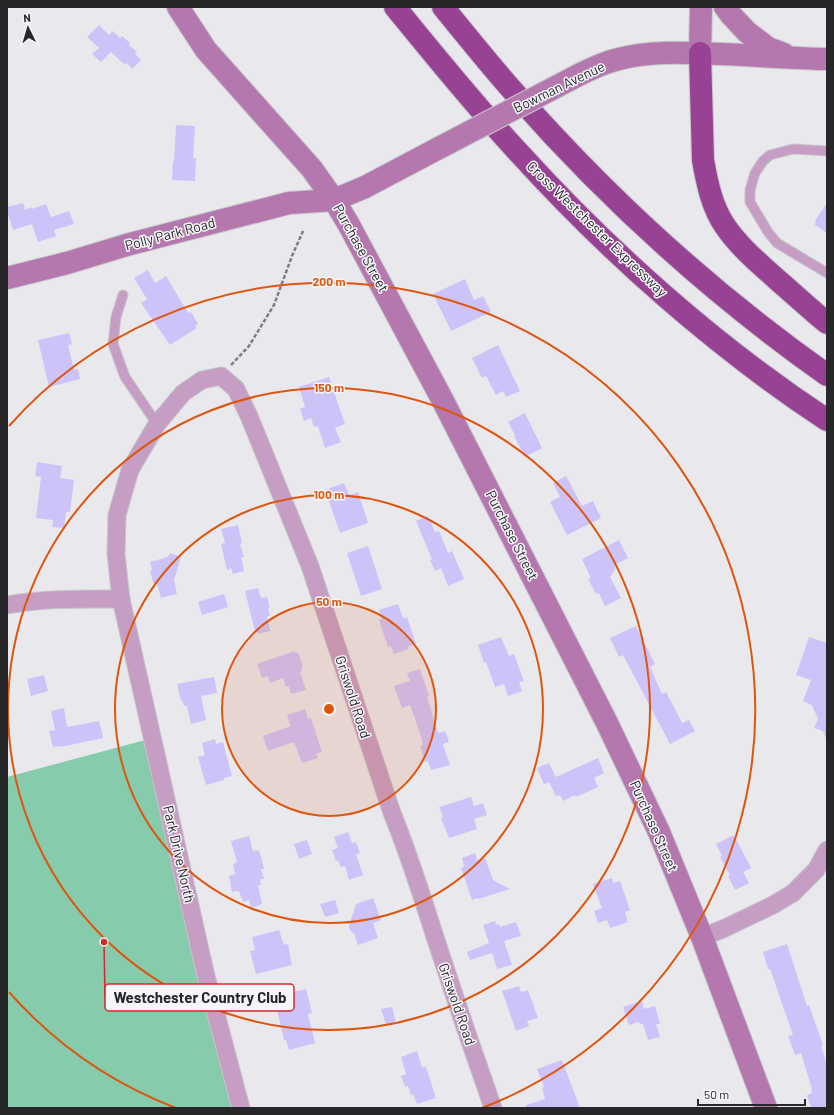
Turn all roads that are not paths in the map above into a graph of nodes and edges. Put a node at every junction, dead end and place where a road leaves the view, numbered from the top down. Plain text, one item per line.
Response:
1 (178, 7) edge
2 (395, 7) edge
3 (443, 7) edge
4 (701, 7) edge
5 (725, 7) edge
6 (700, 53) junction
7 (794, 58) junction
8 (827, 59) edge
9 (827, 151) edge
10 (334, 200) junction
11 (827, 273) edge
12 (7, 278) edge
13 (123, 295) dead end
14 (827, 323) edge
15 (827, 374) edge
16 (827, 420) edge
17 (157, 424) junction
18 (121, 599) junction
19 (7, 605) edge
20 (827, 850) edge
21 (702, 936) junction
22 (241, 1108) edge
23 (493, 1108) edge
24 (766, 1108) edge

1 - 10 main road, Purchase Street
2 - 16 highway, Cross Westchester Expressway
3 - 15 highway
4 - 6 main road
5 - 7 main road
6 - 7 main road, Bowman Avenue
6 - 10 main road, Bowman Avenue, bridge
6 - 14 highway
7 - 8 main road, Bowman Avenue
9 - 11 lane
10 - 12 main road, Polly Park Road
10 - 21 main road, Purchase Street
13 - 17 lane
17 - 18 street, Park Drive North
17 - 23 street, Griswold Road
18 - 19 street
18 - 22 street, Park Drive North
20 - 21 street
21 - 24 main road, Purchase Street

